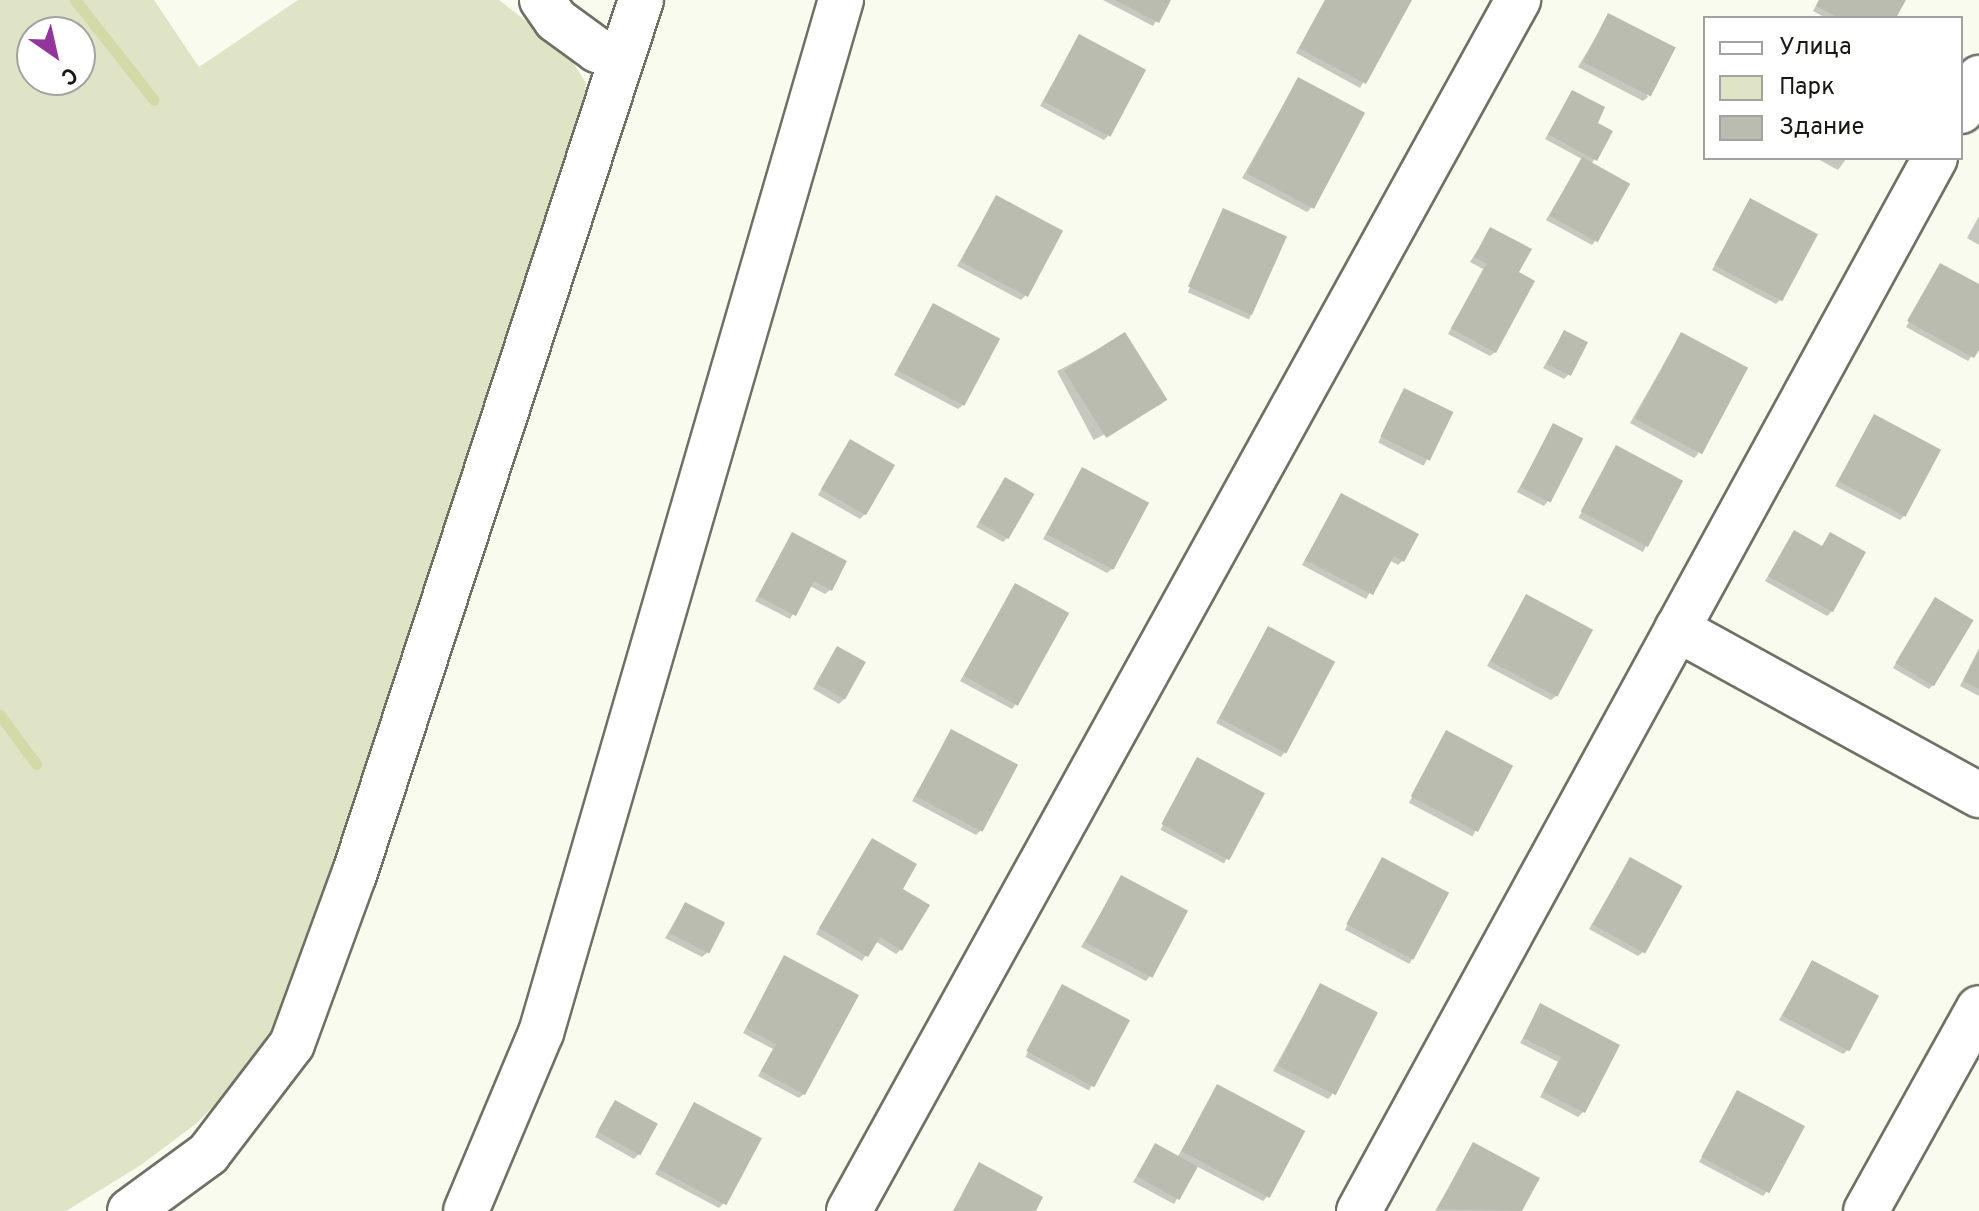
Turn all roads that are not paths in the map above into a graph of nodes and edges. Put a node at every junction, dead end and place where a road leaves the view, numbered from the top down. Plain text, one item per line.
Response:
1 (542, 0) edge
2 (641, 0) edge
3 (841, 0) edge
4 (1518, 0) edge
5 (620, 57) junction
6 (1979, 78) edge
7 (1963, 107) edge
8 (1934, 160) edge
9 (1677, 629) junction
10 (1979, 795) edge
11 (1979, 1008) edge
12 (130, 1211) edge
13 (466, 1211) edge
14 (849, 1211) edge
15 (1359, 1211) edge
16 (1866, 1211) edge

1 - 5 street
2 - 5 street
3 - 13 street
4 - 14 street
5 - 12 street
6 - 7 street
8 - 9 street
9 - 10 street
9 - 15 street
11 - 16 street

